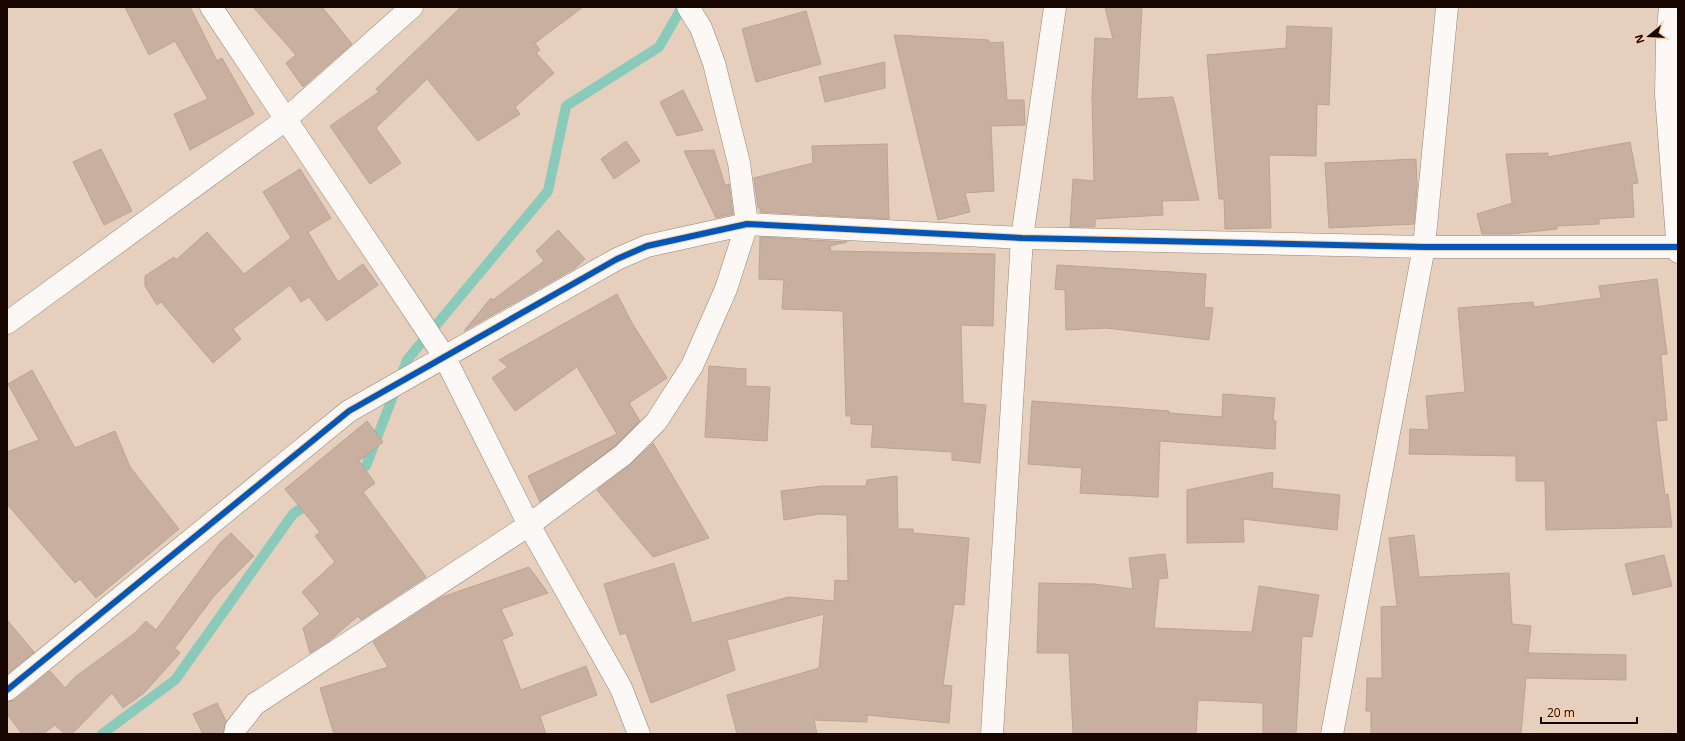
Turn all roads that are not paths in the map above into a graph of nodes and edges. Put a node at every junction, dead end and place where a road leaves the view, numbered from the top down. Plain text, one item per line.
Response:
1 (211, 7) edge
2 (412, 7) edge
3 (688, 7) edge
4 (1055, 7) edge
5 (1447, 7) edge
6 (1670, 7) edge
7 (285, 120) junction
8 (747, 224) junction
9 (1022, 238) junction
10 (1424, 247) junction
11 (1678, 247) edge
12 (1678, 252) edge
13 (7, 323) edge
14 (444, 356) junction
15 (530, 524) junction
16 (7, 690) edge
17 (235, 734) edge
18 (639, 734) edge
19 (992, 734) edge
20 (1332, 734) edge

1 - 7 street
2 - 7 street
3 - 8 street
4 - 9 street
5 - 10 street
6 - 11 street
7 - 13 street
7 - 14 street
8 - 9 street
8 - 14 street
8 - 15 street
9 - 10 street
9 - 19 street
10 - 11 street
10 - 20 street
11 - 12 street
14 - 15 street
14 - 16 street
15 - 17 street
15 - 18 street

